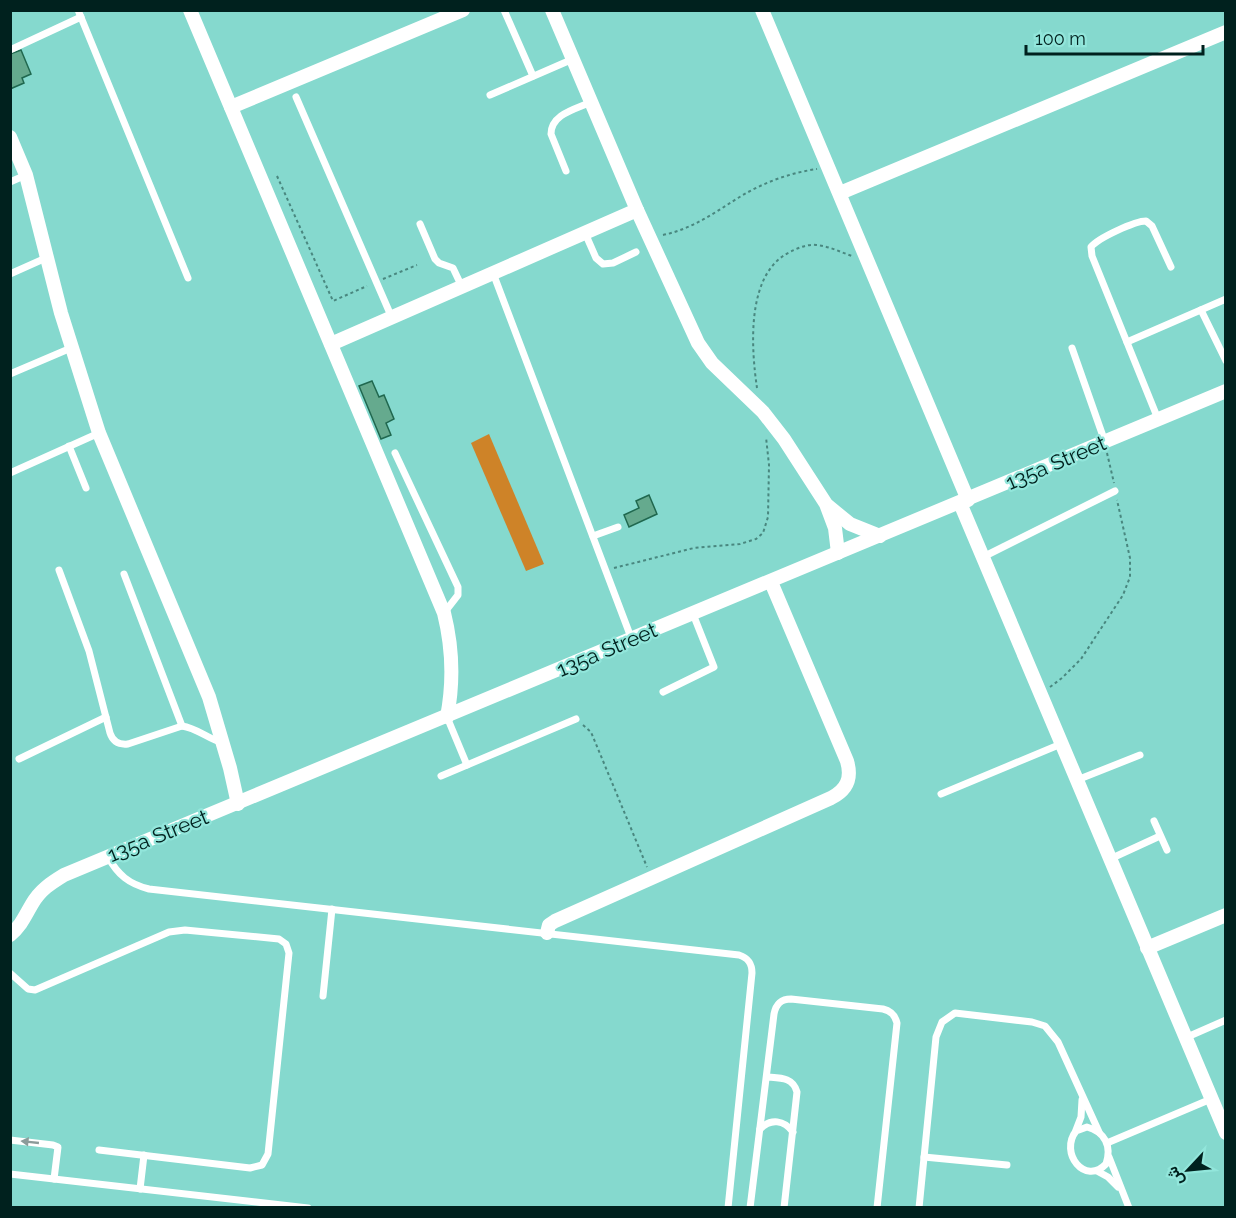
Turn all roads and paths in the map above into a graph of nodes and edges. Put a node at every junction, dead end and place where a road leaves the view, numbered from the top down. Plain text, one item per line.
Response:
1 (190, 10) edge
2 (463, 10) edge
3 (504, 10) edge
4 (552, 10) edge
5 (762, 10) edge
6 (79, 14) edge
7 (1226, 32) edge
8 (10, 50) edge
9 (573, 59) junction
10 (533, 76) junction
11 (490, 95) dead end
12 (296, 97) dead end
13 (591, 102) junction
14 (231, 107) junction
15 (10, 137) edge
16 (828, 167) junction
17 (566, 171) dead end
18 (26, 175) junction
19 (277, 176) dead end
20 (10, 182) edge
21 (840, 194) junction
22 (637, 210) junction
23 (420, 224) dead end
24 (585, 233) junction
25 (649, 238) junction
26 (636, 252) dead end
27 (48, 257) junction
28 (417, 265) dead end
29 (1171, 267) dead end
30 (493, 273) junction
31 (10, 274) edge
32 (188, 278) dead end
33 (376, 282) junction
34 (462, 287) junction
35 (1226, 299) edge
36 (1201, 310) junction
37 (392, 318) junction
38 (1127, 342) junction
39 (331, 344) junction
40 (71, 348) junction
41 (1072, 348) dead end
42 (1226, 361) edge
43 (10, 374) edge
44 (1226, 391) edge
45 (1158, 419) junction
46 (99, 433) junction
47 (1105, 442) junction
48 (69, 446) junction
49 (395, 453) dead end
50 (10, 473) edge
51 (86, 488) dead end
52 (1115, 491) junction
53 (964, 501) junction
54 (826, 504) junction
55 (618, 527) dead end
56 (592, 536) junction
57 (880, 536) junction
58 (838, 554) junction
59 (983, 557) junction
60 (59, 570) dead end
61 (124, 574) dead end
62 (771, 582) junction
63 (444, 613) junction
64 (693, 614) junction
65 (632, 640) junction
66 (663, 692) dead end
67 (1040, 693) junction
68 (106, 717) junction
69 (447, 717) junction
70 (576, 719) joint
71 (182, 726) junction
72 (223, 743) junction
73 (1061, 744) junction
74 (1140, 755) dead end
75 (19, 759) dead end
76 (466, 765) junction
77 (441, 776) dead end
78 (1077, 780) junction
79 (941, 794) dead end
80 (238, 804) junction
81 (1154, 821) dead end
82 (1160, 836) junction
83 (1167, 850) dead end
84 (108, 857) junction
85 (1110, 859) junction
86 (652, 878) junction
87 (332, 909) junction
88 (1226, 915) edge
89 (547, 933) junction
90 (10, 935) edge
91 (1147, 948) junction
92 (10, 973) edge
93 (323, 996) dead end
94 (1226, 1020) edge
95 (1185, 1038) junction
96 (766, 1077) junction
97 (1081, 1094) junction
98 (1211, 1099) junction
99 (760, 1129) junction
100 (1225, 1129) edge
101 (1076, 1131) junction
102 (793, 1132) junction
103 (1099, 1132) junction
104 (10, 1140) edge
105 (1107, 1143) junction
106 (99, 1150) dead end
107 (144, 1155) junction
108 (924, 1157) junction
109 (1109, 1157) junction
110 (1007, 1165) dead end
111 (1097, 1171) junction
112 (10, 1174) edge
113 (54, 1179) junction
114 (140, 1189) junction
115 (1121, 1191) junction
116 (308, 1208) edge
117 (728, 1208) edge
118 (750, 1208) edge
119 (784, 1208) edge
120 (877, 1208) edge
121 (919, 1208) edge
122 (1129, 1208) edge

1 - 14 street
2 - 14 street
3 - 10 lane
4 - 9 street
5 - 16 street
6 - 8 lane
6 - 32 lane
7 - 21 street
9 - 10 lane
9 - 13 street
10 - 11 lane
12 - 33 lane
13 - 17 lane
13 - 22 street
14 - 39 street
15 - 18 street
16 - 21 street
16 - 25 path
18 - 20 lane
18 - 27 street
19 - 33 path
21 - 53 street
22 - 24 street
22 - 25 street
23 - 34 lane
24 - 26 lane
24 - 30 street
25 - 54 street
27 - 31 lane
27 - 40 street
28 - 33 path
29 - 38 lane
30 - 34 street
30 - 56 lane
33 - 37 lane
34 - 37 street
35 - 36 lane
36 - 38 lane
36 - 42 lane
37 - 39 street
38 - 45 lane
39 - 63 street
40 - 43 lane
40 - 46 street
41 - 47 lane
44 - 45 street, 135a Street
45 - 47 street, 135a Street
46 - 48 lane
46 - 72 street
47 - 52 path
47 - 53 street, 135a Street
48 - 50 lane
48 - 51 lane
49 - 63 lane
52 - 59 lane
52 - 67 path
53 - 57 street, 135a Street
53 - 59 street
54 - 57 street
54 - 58 street
55 - 56 lane
56 - 65 lane
57 - 58 street, 135a Street
58 - 62 street, 135a Street
59 - 67 street
60 - 68 lane
61 - 71 lane
62 - 64 street, 135a Street
62 - 86 street
63 - 69 street
64 - 65 street, 135a Street
64 - 66 lane
65 - 69 street, 135a Street
67 - 73 street
68 - 71 lane
68 - 75 lane
69 - 76 lane
69 - 80 street, 135a Street
70 - 76 lane
70 - 86 path
71 - 72 lane
72 - 80 street
73 - 78 street
73 - 79 lane
74 - 78 lane
76 - 77 lane
78 - 85 street
80 - 84 street, 135a Street
81 - 82 lane
82 - 83 lane
82 - 85 lane
84 - 87 lane
84 - 90 street, 135a Street
85 - 91 street
86 - 89 street
87 - 89 lane
87 - 93 lane
88 - 91 street
89 - 117 lane
91 - 95 street
92 - 107 lane
94 - 95 lane
95 - 98 street
96 - 99 lane
96 - 102 lane
96 - 120 lane
97 - 101 lane
97 - 103 lane
97 - 108 lane
98 - 100 street
98 - 105 lane
99 - 102 lane
99 - 118 lane
101 - 103 lane
101 - 111 lane
102 - 119 lane
103 - 105 lane
113 -> 104 lane
105 - 109 lane
106 - 107 lane
107 - 114 lane
108 - 110 lane
108 - 121 lane
109 - 111 lane
109 - 115 lane
111 - 115 lane
112 - 113 lane
113 - 114 lane
114 - 116 lane
115 - 122 lane

